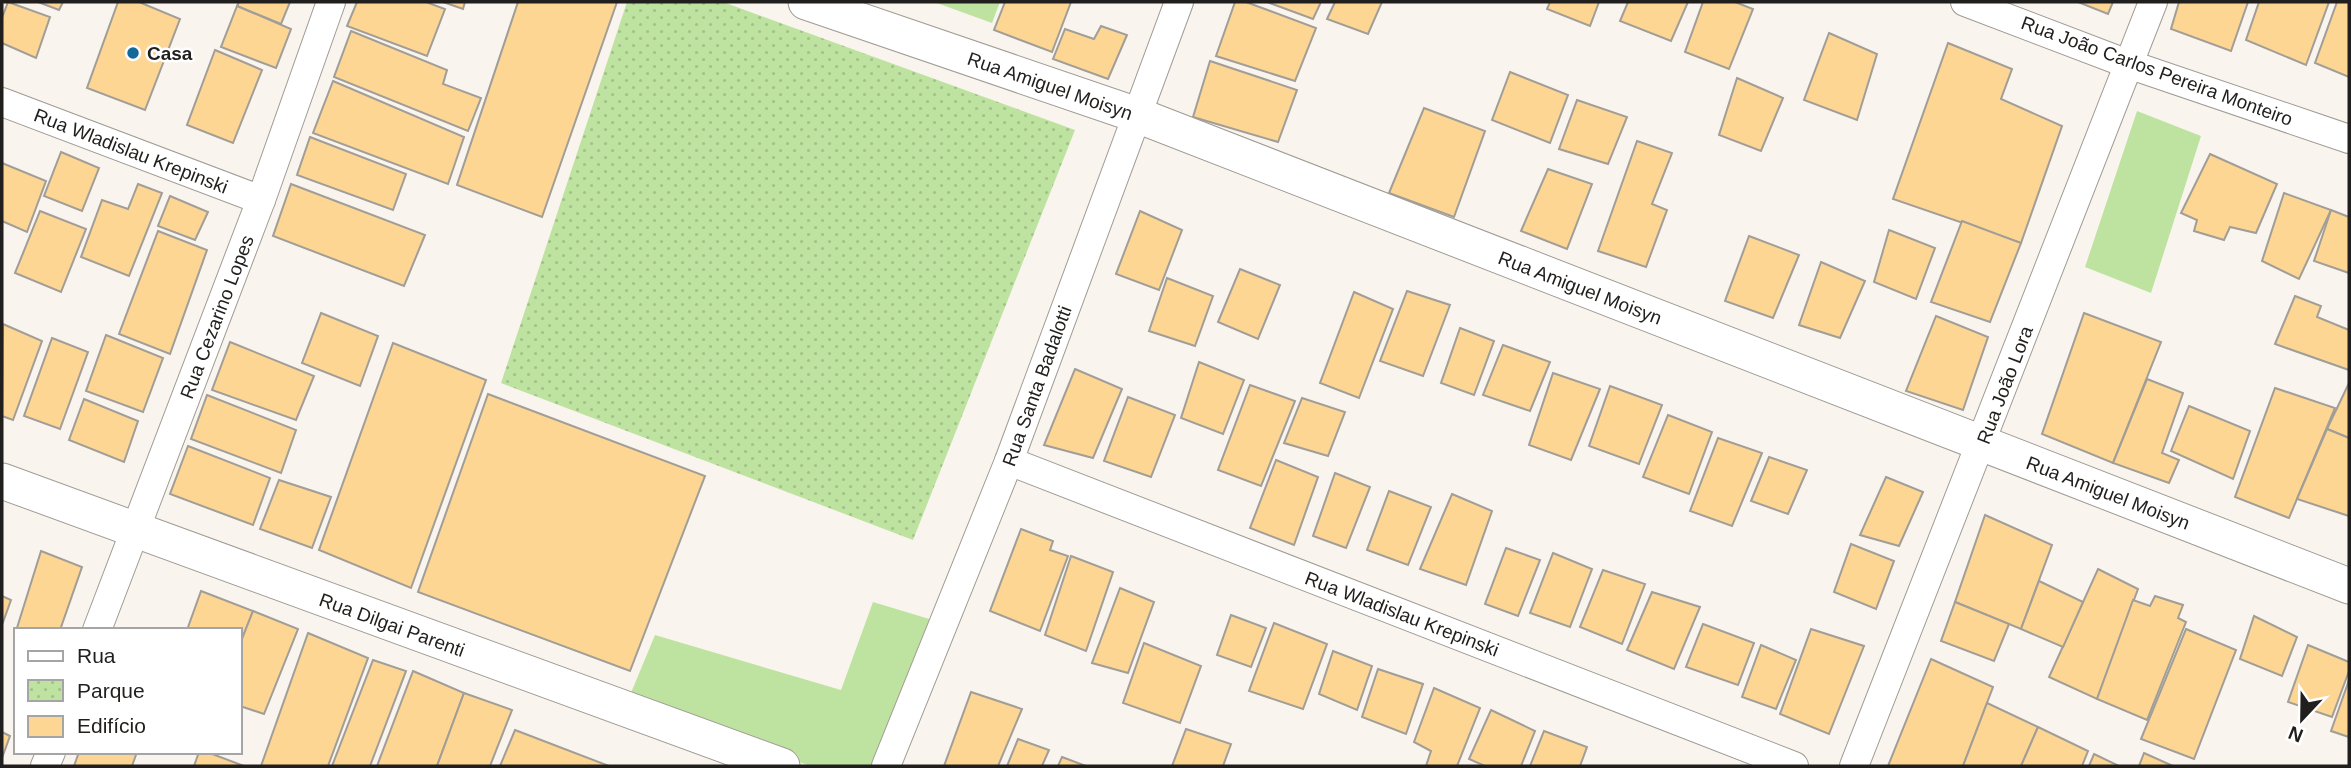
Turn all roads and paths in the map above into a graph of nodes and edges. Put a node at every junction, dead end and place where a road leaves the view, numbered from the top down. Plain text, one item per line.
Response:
1 (331, 2) edge
2 (806, 2) edge
3 (1179, 2) edge
4 (1965, 2) edge
5 (2153, 2) edge
6 (2128, 64) junction
7 (2, 102) edge
8 (1137, 115) junction
9 (2349, 139) edge
10 (261, 200) junction
11 (1982, 444) junction
12 (1009, 461) junction
13 (2, 481) edge
14 (135, 532) junction
15 (2349, 586) edge
16 (98, 628) edge
17 (782, 766) edge
18 (886, 766) edge
19 (1794, 766) edge
20 (1854, 766) edge

1 - 10 street, Rua Cezarino Lopes
2 - 8 street, Rua Amiguel Moisyn
3 - 8 street, Rua Santa Badalotti
4 - 6 street, Rua João Carlos Pereira Monteiro
5 - 6 street, Rua João Lora
6 - 9 street, Rua João Carlos Pereira Monteiro
6 - 11 street, Rua João Lora
7 - 10 street, Rua Wladislau Krepinski
8 - 11 street, Rua Amiguel Moisyn
8 - 12 street, Rua Santa Badalotti
10 - 14 street, Rua Cezarino Lopes
11 - 15 street, Rua Amiguel Moisyn
11 - 20 street, Rua João Lora
12 - 18 street, Rua Santa Badalotti
12 - 19 street, Rua Wladislau Krepinski
13 - 14 street, Rua Dilgai Parenti
14 - 16 street, Rua Cezarino Lopes
14 - 17 street, Rua Dilgai Parenti

